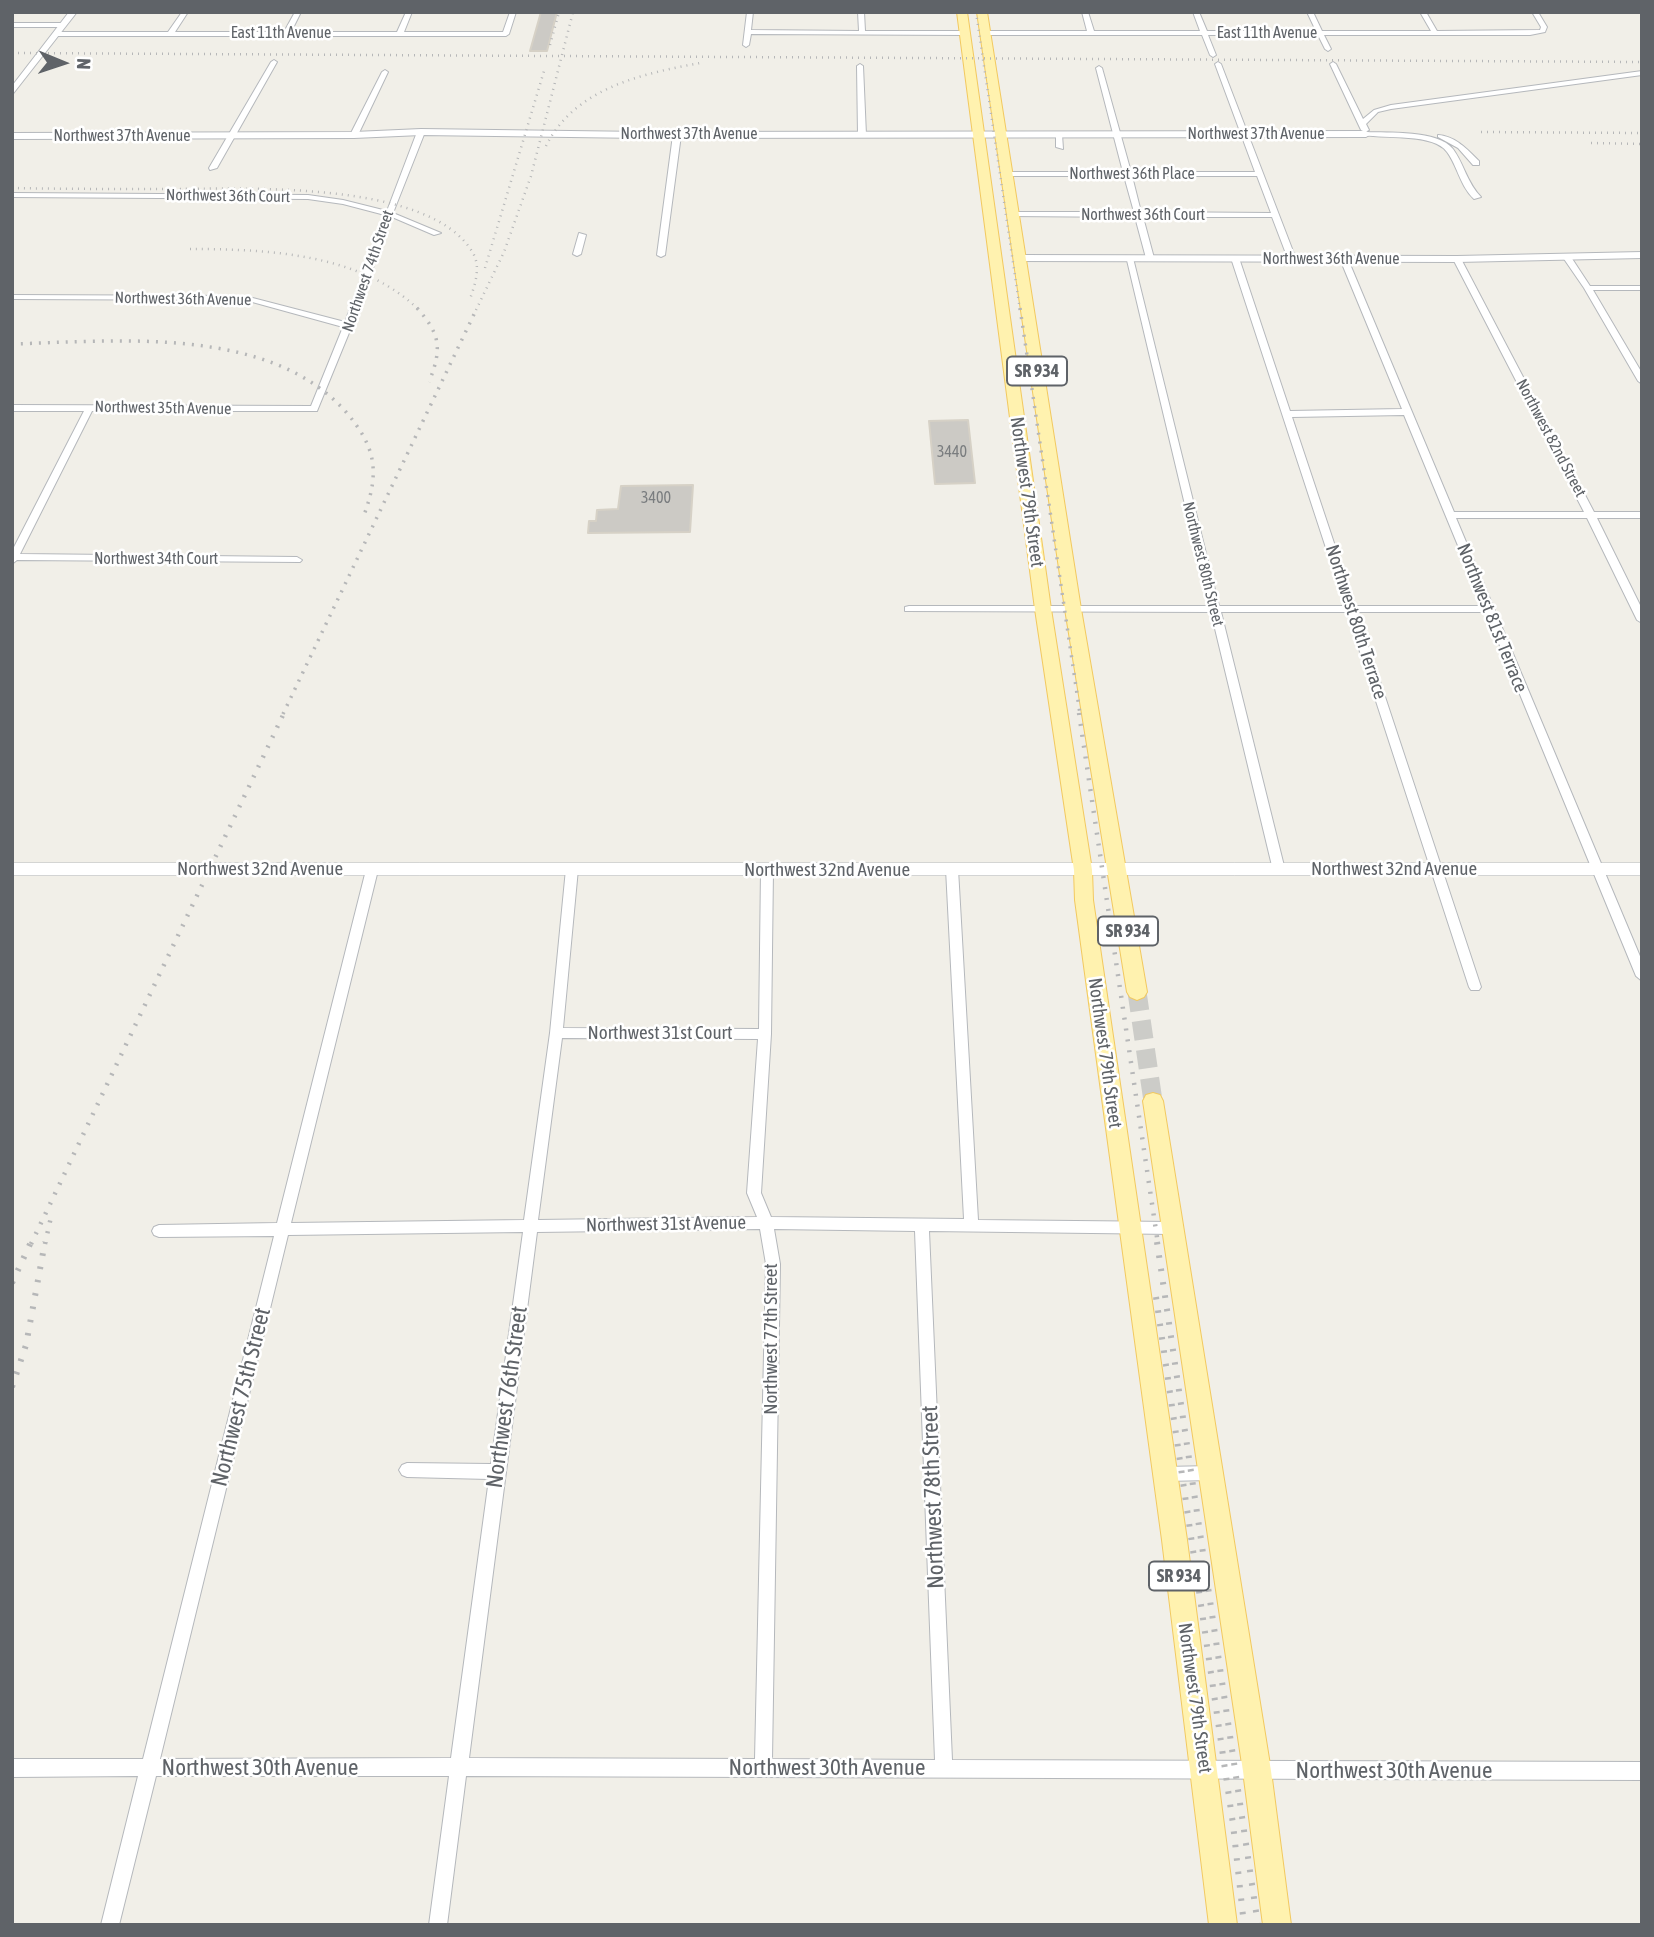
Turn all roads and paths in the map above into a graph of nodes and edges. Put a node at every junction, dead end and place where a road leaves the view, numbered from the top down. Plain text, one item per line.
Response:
1 (73, 12) edge
2 (185, 12) edge
3 (298, 12) edge
4 (409, 12) edge
5 (513, 12) edge
6 (750, 12) edge
7 (861, 12) edge
8 (962, 12) edge
9 (982, 12) edge
10 (1085, 12) edge
11 (1196, 12) edge
12 (1310, 12) edge
13 (1423, 12) edge
14 (1535, 12) edge
15 (12, 24) edge
16 (63, 25) junction
17 (747, 32) junction
18 (287, 33) junction
19 (400, 33) junction
20 (862, 33) junction
21 (965, 33) junction
22 (985, 33) junction
23 (1091, 33) junction
24 (1204, 33) junction
25 (1320, 33) junction
26 (57, 34) junction
27 (170, 34) junction
28 (1436, 34) junction
29 (746, 45) dead end
30 (1328, 49) dead end
31 (1213, 55) dead end
32 (274, 62) dead end
33 (1218, 64) dead end
34 (1333, 64) dead end
35 (860, 66) dead end
36 (1099, 68) dead end
37 (385, 72) dead end
38 (1642, 73) edge
39 (16, 81) edge
40 (12, 92) edge
41 (1362, 124) junction
42 (421, 132) junction
43 (977, 134) junction
44 (1000, 134) junction
45 (1058, 134) junction
46 (1117, 134) junction
47 (1244, 134) junction
48 (1366, 134) junction
49 (233, 135) junction
50 (354, 135) junction
51 (677, 135) junction
52 (862, 135) junction
53 (12, 136) edge
54 (1060, 147) dead end
55 (1476, 163) dead end
56 (213, 168) dead end
57 (1127, 173) junction
58 (1006, 174) junction
59 (1259, 174) junction
60 (12, 195) edge
61 (1477, 197) dead end
62 (388, 211) junction
63 (1013, 215) junction
64 (1138, 215) junction
65 (1274, 215) junction
66 (437, 233) dead end
67 (582, 235) dead end
68 (577, 254) dead end
69 (661, 255) dead end
70 (1642, 255) edge
71 (1566, 256) junction
72 (1020, 258) junction
73 (1129, 258) junction
74 (1150, 258) junction
75 (1235, 258) junction
76 (1292, 259) junction
77 (1344, 259) junction
78 (1457, 259) junction
79 (1588, 288) junction
80 (1642, 288) edge
81 (12, 297) edge
82 (349, 326) junction
83 (1642, 381) edge
84 (90, 407) junction
85 (12, 408) edge
86 (314, 409) joint
87 (1409, 412) junction
88 (1287, 414) junction
89 (1591, 514) junction
90 (1450, 515) junction
91 (1642, 515) edge
92 (13, 559) edge
93 (297, 560) dead end
94 (1043, 608) junction
95 (909, 609) dead end
96 (1073, 609) junction
97 (1214, 609) junction
98 (1351, 609) junction
99 (1488, 609) junction
100 (1642, 620) edge
101 (12, 869) edge
102 (572, 869) junction
103 (952, 869) junction
104 (1438, 869) junction
105 (1597, 869) junction
106 (1642, 869) edge
107 (372, 870) junction
108 (767, 870) junction
109 (1083, 870) junction
110 (1118, 870) junction
111 (1279, 870) junction
112 (1642, 976) edge
113 (1475, 987) dead end
114 (1137, 992) tunnel mouth
115 (555, 1033) junction
116 (765, 1034) junction
117 (1153, 1101) tunnel mouth
118 (766, 1223) junction
119 (530, 1226) junction
120 (922, 1226) junction
121 (971, 1226) junction
122 (1128, 1228) junction
123 (1173, 1228) junction
124 (282, 1230) junction
125 (159, 1231) dead end
126 (407, 1470) dead end
127 (497, 1472) junction
128 (1212, 1473) junction
129 (1165, 1474) junction
130 (458, 1767) junction
131 (12, 1768) edge
132 (763, 1768) junction
133 (944, 1768) junction
134 (148, 1769) junction
135 (1205, 1771) junction
136 (1257, 1771) junction
137 (1642, 1771) edge
138 (110, 1925) edge
139 (438, 1925) edge
140 (1223, 1925) edge
141 (1277, 1925) edge

1 - 16 street
2 - 27 street
3 - 18 street
4 - 19 street
5 - 19 street, East 11th Avenue
6 - 17 street
7 - 20 street
8 - 21 main road, SR 934
9 - 22 main road, SR 934
10 - 23 street
11 - 24 street
12 - 25 street
13 - 28 street
14 - 28 street, East 11th Avenue
15 - 16 street
16 - 26 street
17 - 20 street
17 - 29 street
18 - 19 street, East 11th Avenue
18 - 27 street, East 11th Avenue
20 - 21 street
21 - 43 main road, Northwest 79th Street / SR 934
22 - 23 street, East 11th Avenue
22 - 44 main road, Northwest 79th Street / SR 934
23 - 24 street, East 11th Avenue
24 - 25 street, East 11th Avenue
24 - 31 street
25 - 28 street, East 11th Avenue
25 - 30 street
26 - 27 street, East 11th Avenue
26 - 39 street
32 - 49 street
33 - 47 street
34 - 41 street
35 - 52 street
36 - 46 street
37 - 50 street
38 - 41 street
39 - 40 street
41 - 48 street
42 - 50 street, Northwest 37th Avenue
42 - 51 street, Northwest 37th Avenue
42 - 62 street, Northwest 74th Street
43 - 44 street, Northwest 37th Avenue
43 - 52 street, Northwest 37th Avenue
43 - 94 main road, Northwest 79th Street / SR 934
44 - 45 street, Northwest 37th Avenue
44 - 58 main road, Northwest 79th Street / SR 934
45 - 46 street, Northwest 37th Avenue
45 - 54 street
46 - 47 street, Northwest 37th Avenue
46 - 57 street
47 - 48 street, Northwest 37th Avenue
47 - 59 street
48 - 55 street, Northwest 37th Avenue
48 - 61 street, Northwest 37th Avenue
49 - 50 street, Northwest 37th Avenue
49 - 53 street, Northwest 37th Avenue
49 - 56 street
51 - 52 street, Northwest 37th Avenue
51 - 69 street
57 - 58 street, Northwest 36th Place
57 - 59 street, Northwest 36th Place
57 - 64 street
58 - 63 main road, Northwest 79th Street / SR 934
59 - 65 street
60 - 62 street, Northwest 36th Court
62 - 66 street, Northwest 36th Court
62 - 82 street, Northwest 74th Street
63 - 64 street, Northwest 36th Court
63 - 72 main road, Northwest 79th Street / SR 934
64 - 65 street, Northwest 36th Court
64 - 74 street
65 - 76 street
67 - 68 street
70 - 71 street, Northwest 36th Avenue
71 - 78 street, Northwest 36th Avenue
71 - 79 street
72 - 73 street, Northwest 36th Avenue
72 - 96 main road, Northwest 79th Street / SR 934
73 - 74 street, Northwest 36th Avenue
73 - 97 street, Northwest 80th Street
74 - 75 street, Northwest 36th Avenue
75 - 76 street, Northwest 36th Avenue
75 - 88 street, Northwest 80th Terrace
76 - 77 street, Northwest 36th Avenue
77 - 78 street, Northwest 36th Avenue
77 - 87 street, Northwest 81st Terrace
78 - 89 street, Northwest 82nd Street
79 - 80 street
79 - 83 street
81 - 82 street, Northwest 36th Avenue
82 - 86 street, Northwest 74th Street
84 - 85 street, Northwest 35th Avenue
84 - 86 street, Northwest 35th Avenue
84 - 92 street
87 - 88 street
87 - 90 street, Northwest 81st Terrace
88 - 98 street, Northwest 80th Terrace
89 - 90 street
89 - 91 street
89 - 100 street, Northwest 82nd Street
90 - 99 street, Northwest 81st Terrace
92 - 93 street, Northwest 34th Court
94 - 95 street
94 - 96 street
94 - 109 main road, Northwest 79th Street / SR 934
96 - 97 street
96 - 110 main road, Northwest 79th Street / SR 934
97 - 98 street
97 - 111 street, Northwest 80th Street
98 - 99 street
98 - 104 street, Northwest 80th Terrace
99 - 105 street, Northwest 81st Terrace
101 - 107 main road, Northwest 32nd Avenue
102 - 107 main road, Northwest 32nd Avenue
102 - 108 main road, Northwest 32nd Avenue
102 - 115 street, Northwest 76th Street
103 - 108 main road, Northwest 32nd Avenue
103 - 109 main road, Northwest 32nd Avenue
103 - 121 street
104 - 105 main road, Northwest 32nd Avenue
104 - 111 main road, Northwest 32nd Avenue
104 - 113 street, Northwest 80th Terrace
105 - 106 main road, Northwest 32nd Avenue
105 - 112 street, Northwest 81st Terrace
107 - 124 street, Northwest 75th Street
108 - 116 street, Northwest 77th Street
109 - 110 main road, Northwest 32nd Avenue
109 - 122 main road, Northwest 79th Street / SR 934
110 - 111 main road, Northwest 32nd Avenue
110 - 114 main road, Northwest 79th Street / SR 934
115 - 116 street, Northwest 31st Court
115 - 119 street, Northwest 76th Street
116 - 118 street, Northwest 77th Street
117 - 123 main road, SR 934
118 - 119 street, Northwest 31st Avenue
118 - 120 street, Northwest 31st Avenue
118 - 132 street, Northwest 77th Street
119 - 124 street, Northwest 31st Avenue
119 - 127 street, Northwest 76th Street
120 - 121 street, Northwest 31st Avenue
120 - 133 street, Northwest 78th Street
121 - 122 street, Northwest 31st Avenue
122 - 123 street, Northwest 31st Avenue
122 - 129 main road, Northwest 79th Street / SR 934
123 - 128 main road, SR 934
124 - 125 street, Northwest 31st Avenue
124 - 134 street, Northwest 75th Street
126 - 127 street
127 - 130 street, Northwest 76th Street
128 - 129 street
128 - 136 main road, SR 934
129 - 135 main road, Northwest 79th Street / SR 934
130 - 132 street, Northwest 30th Avenue
130 - 134 street, Northwest 30th Avenue
130 - 139 street, Northwest 76th Street
131 - 134 street, Northwest 30th Avenue
132 - 133 street, Northwest 30th Avenue
133 - 135 street, Northwest 30th Avenue
134 - 138 street, Northwest 75th Street
135 - 136 street, Northwest 30th Avenue
135 - 140 main road, Northwest 79th Street / SR 934
136 - 137 street, Northwest 30th Avenue
136 - 141 main road, SR 934

